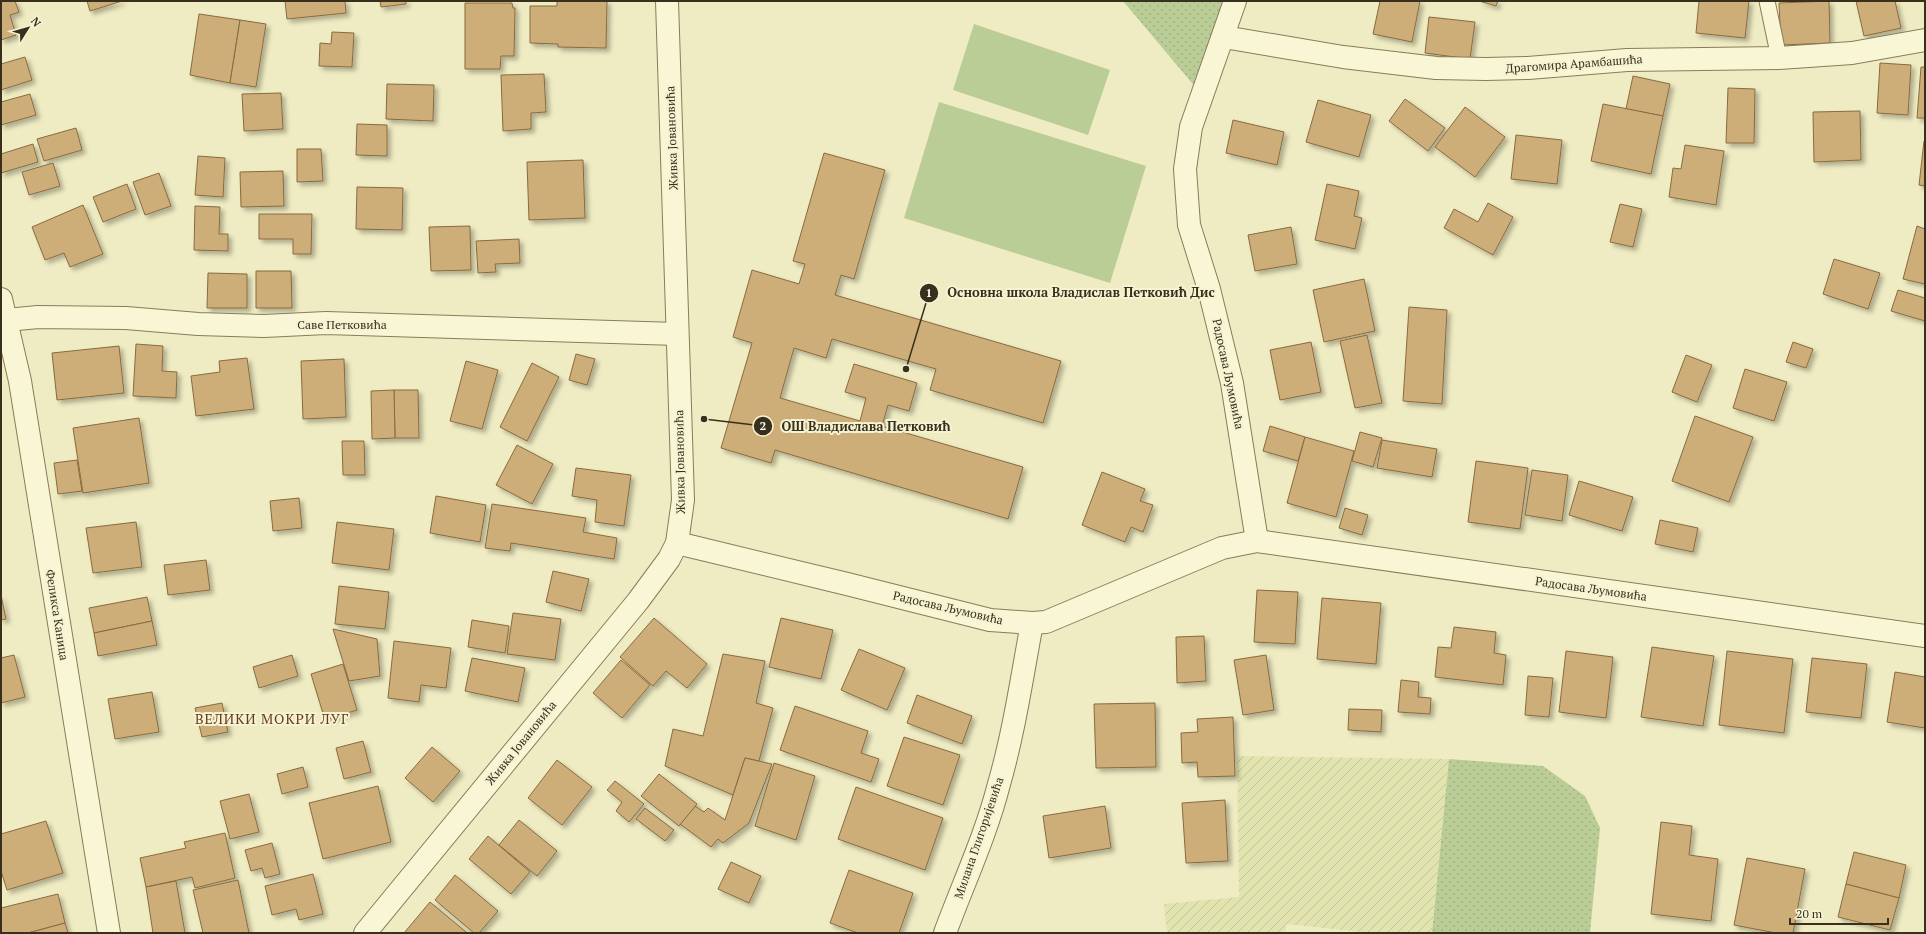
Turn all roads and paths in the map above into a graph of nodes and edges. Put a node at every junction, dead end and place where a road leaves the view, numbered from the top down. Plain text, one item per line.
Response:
1 (667, 1) edge
2 (1235, 1) edge
3 (1767, 1) edge
4 (1224, 37) junction
5 (1925, 40) edge
6 (1779, 58) junction
7 (1, 299) edge
8 (7, 320) junction
9 (677, 334) junction
10 (1257, 541) junction
11 (677, 543) junction
12 (1032, 623) junction
13 (1925, 636) edge
14 (109, 933) edge
15 (365, 933) edge
16 (945, 933) edge

1 - 9 street, Живка Јовановића
2 - 4 street, Радосава Љумовића
3 - 6 lane
4 - 6 street, Драгомира Арамбашића
4 - 10 street, Радосава Љумовића
5 - 6 street, Драгомира Арамбашића
7 - 8 street, Феликса Каница
8 - 9 street, Саве Петковића
8 - 14 street, Феликса Каница
9 - 11 street, Живка Јовановића
10 - 12 street, Радосава Љумовића
10 - 13 street, Радосава Љумовића
11 - 12 street, Радосава Љумовића
11 - 15 street, Живка Јовановића
12 - 16 street, Милана Глигоријевића

